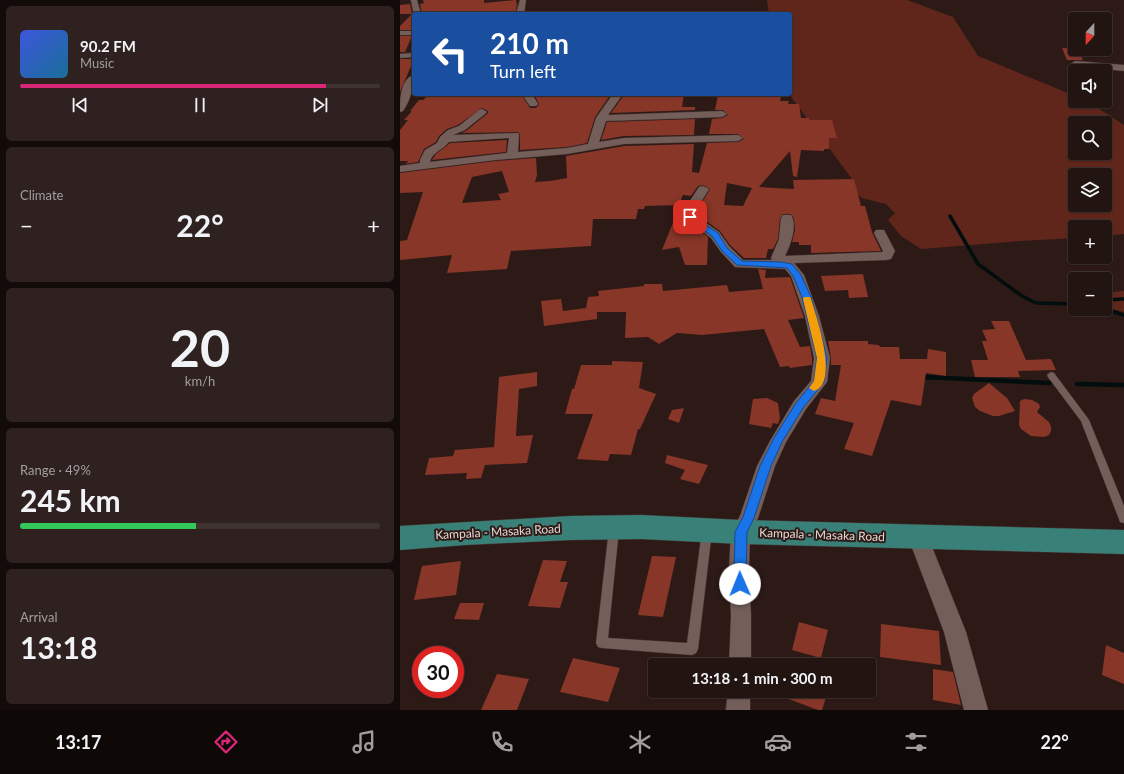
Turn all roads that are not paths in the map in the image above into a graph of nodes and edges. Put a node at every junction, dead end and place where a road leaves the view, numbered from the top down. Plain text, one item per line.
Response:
1 (523, 0) edge
2 (412, 3) edge
3 (417, 12) edge
4 (518, 12) edge
5 (400, 33) edge
6 (412, 33) edge
7 (412, 55) edge
8 (400, 56) edge
9 (1112, 67) edge
10 (1124, 68) edge
11 (412, 83) edge
12 (528, 96) edge
13 (617, 96) edge
14 (533, 104) dead end
15 (400, 109) edge
16 (482, 112) dead end
17 (722, 114) dead end
18 (601, 118) junction
19 (738, 138) dead end
20 (444, 139) junction
21 (592, 146) junction
22 (512, 156) junction
23 (425, 166) junction
24 (400, 169) edge
25 (703, 189) dead end
26 (787, 218) dead end
27 (880, 232) dead end
28 (779, 262) junction
29 (1052, 375) dead end
30 (1124, 520) edge
31 (615, 528) junction
32 (707, 530) junction
33 (741, 532) junction
34 (918, 537) junction
35 (400, 538) edge
36 (1124, 542) edge
37 (740, 658) edge
38 (739, 698) edge
39 (738, 710) edge
40 (976, 710) edge

1 - 4 street
2 - 3 street
5 - 6 street
7 - 8 street
9 - 10 street
11 - 15 street
12 - 14 street
13 - 18 street
16 - 20 street
17 - 18 street
18 - 21 street
19 - 21 street
20 - 22 street
20 - 23 street
21 - 22 street
22 - 23 street
23 - 24 street
25 - 28 street
26 - 28 street
27 - 28 street
28 - 33 street
29 - 30 lane
31 - 32 main road, Kampala - Masaka Road
31 - 32 lane
31 - 35 main road, Kampala - Masaka Road
32 - 33 main road, Kampala - Masaka Road
33 - 34 main road, Kampala - Masaka Road
33 - 37 street
34 - 36 main road, Kampala - Masaka Road
34 - 40 street
38 - 39 street

